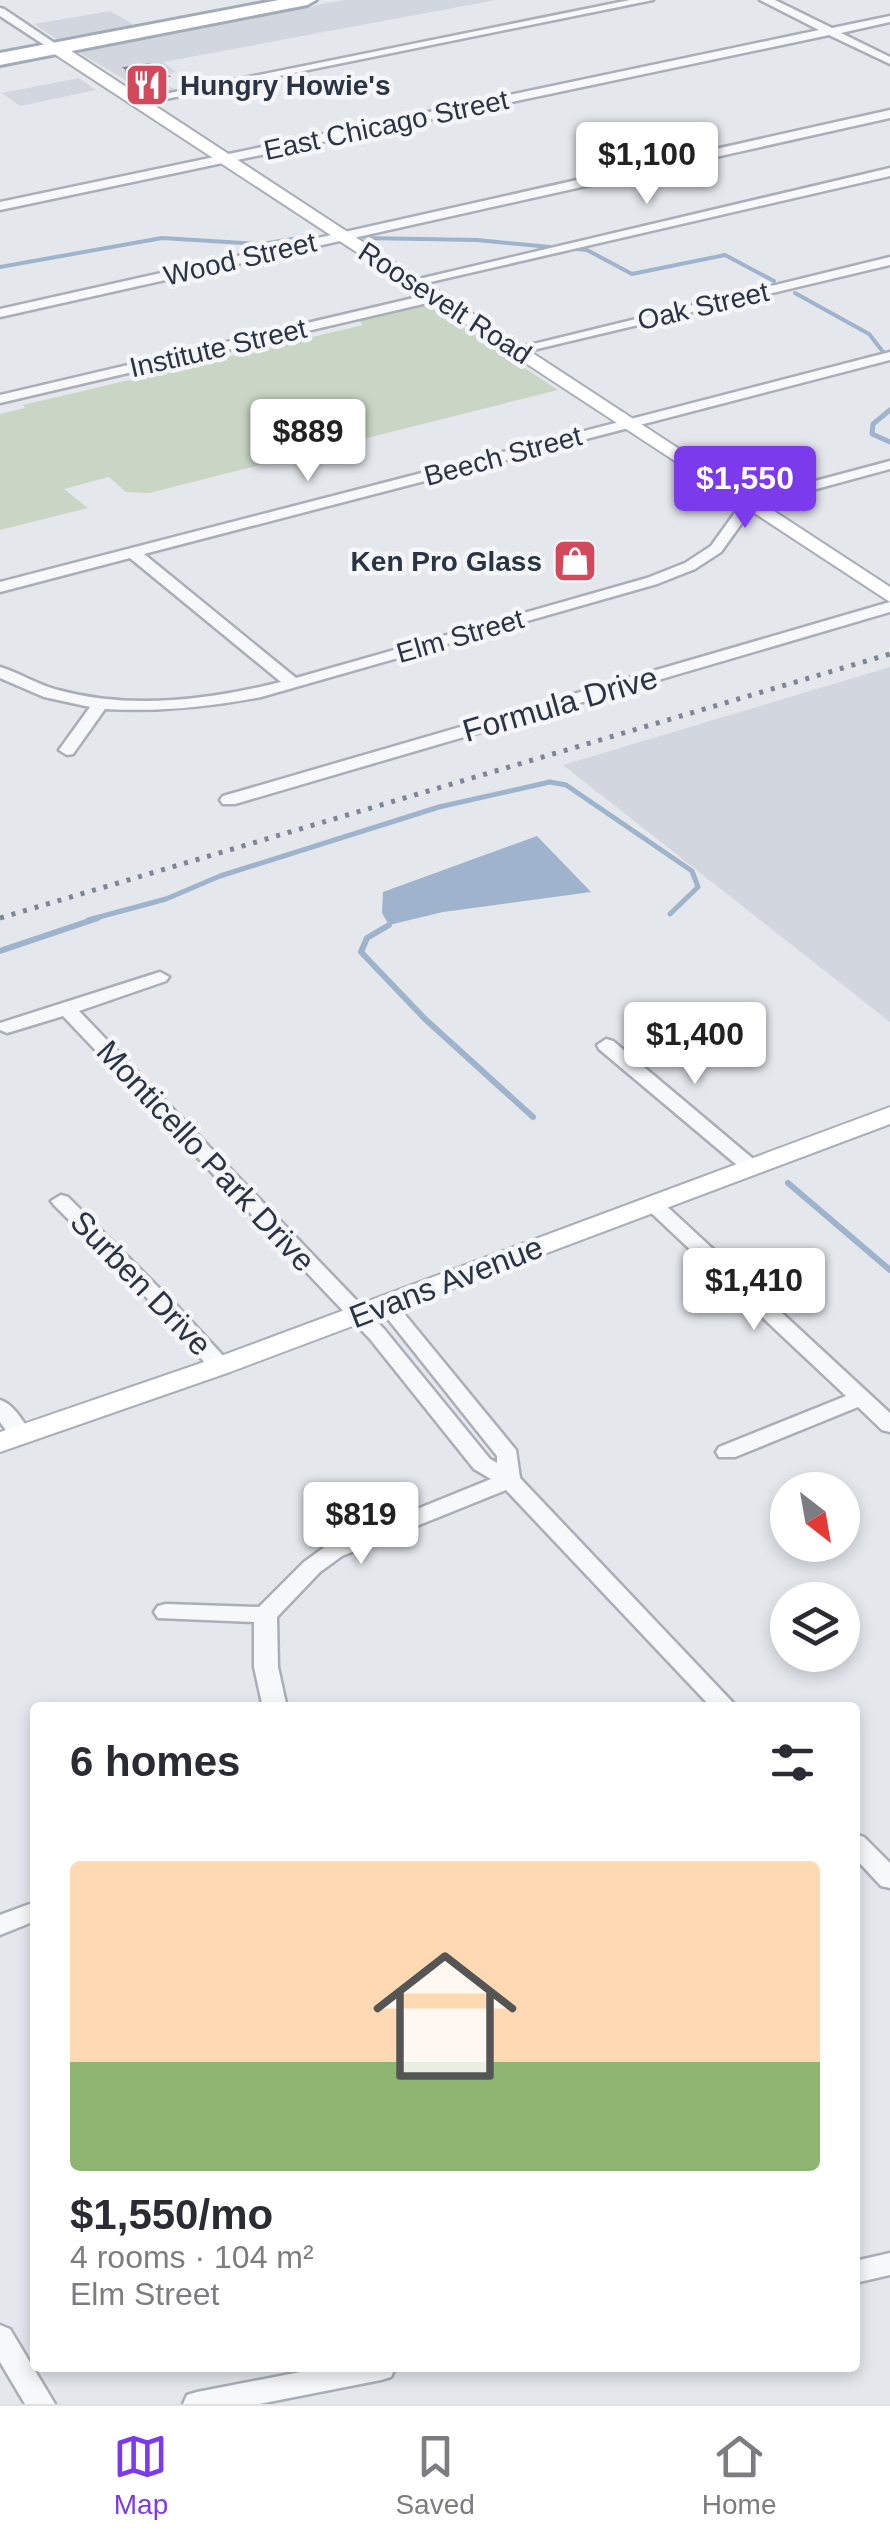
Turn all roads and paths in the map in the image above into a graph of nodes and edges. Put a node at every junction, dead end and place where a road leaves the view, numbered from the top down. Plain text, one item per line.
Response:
1 (307, 0) edge
2 (647, 0) edge
3 (766, 0) edge
4 (0, 11) edge
5 (890, 19) edge
6 (831, 32) junction
7 (56, 48) junction
8 (0, 59) edge
9 (890, 61) edge
10 (136, 101) junction
11 (890, 114) edge
12 (224, 158) junction
13 (890, 172) edge
14 (0, 206) edge
15 (342, 236) junction
16 (890, 261) edge
17 (413, 282) junction
18 (435, 297) junction
19 (0, 313) edge
20 (516, 350) junction
21 (890, 356) edge
22 (0, 399) edge
23 (628, 424) junction
24 (890, 465) edge
25 (749, 503) junction
26 (133, 553) junction
27 (0, 587) edge
28 (890, 596) edge
29 (890, 607) edge
30 (0, 672) edge
31 (293, 684) junction
32 (101, 703) junction
33 (67, 750) dead end
34 (229, 800) dead end
35 (160, 977) dead end
36 (66, 1008) junction
37 (7, 1027) dead end
38 (606, 1045) dead end
39 (890, 1114) edge
40 (751, 1167) junction
41 (62, 1201) dead end
42 (652, 1204) junction
43 (386, 1304) junction
44 (356, 1316) junction
45 (220, 1366) junction
46 (860, 1398) junction
47 (0, 1406) edge
48 (890, 1424) edge
49 (11, 1439) edge
50 (726, 1452) dead end
51 (509, 1480) junction
52 (166, 1612) dead end
53 (265, 1615) junction
54 (274, 1702) edge
55 (720, 1702) edge
56 (860, 1847) edge
57 (890, 1879) edge
58 (30, 1913) edge
59 (0, 1926) edge
60 (890, 2264) edge
61 (860, 2271) edge
62 (0, 2337) edge
63 (361, 2372) edge
64 (41, 2404) edge
65 (197, 2404) edge

1 - 7 main road
2 - 10 street
3 - 6 street
4 - 7 street, Roosevelt Road
5 - 6 street, East Chicago Street
6 - 9 street
6 - 12 street, East Chicago Street
7 - 8 main road
7 - 10 street, Roosevelt Road
10 - 12 street, Roosevelt Road
11 - 15 street, Wood Street
12 - 14 street, East Chicago Street
12 - 15 street, Roosevelt Road
13 - 17 street
15 - 17 street, Roosevelt Road
15 - 19 street, Wood Street
16 - 20 street, Oak Street
17 - 18 street, Roosevelt Road
18 - 20 street, Roosevelt Road
18 - 22 street, Institute Street
20 - 23 street, Roosevelt Road
21 - 23 street, Beech Street
23 - 25 street, Roosevelt Road
23 - 26 street, Beech Street
24 - 25 street
25 - 28 street, Roosevelt Road
25 - 31 street, Elm Street
26 - 27 street, Beech Street
26 - 31 street
29 - 34 street, Formula Drive
30 - 32 street, Elm Street
31 - 32 street, Elm Street
32 - 33 street
35 - 36 street
36 - 37 street
36 - 44 street, Monticello Park Drive
38 - 40 street
39 - 40 street, Evans Avenue
40 - 42 street, Evans Avenue
41 - 45 street, Surben Drive
42 - 43 street, Evans Avenue
42 - 46 street
43 - 44 street, Evans Avenue
43 - 51 street, Monticello Park Drive
44 - 45 street, Evans Avenue
44 - 51 street, Monticello Park Drive
45 - 49 street, Evans Avenue
46 - 48 street
46 - 50 street
47 - 49 street
51 - 53 street
51 - 55 street, Monticello Park Drive
52 - 53 street
53 - 54 street
56 - 57 street
58 - 59 street
60 - 61 street
62 - 64 street
63 - 65 street

